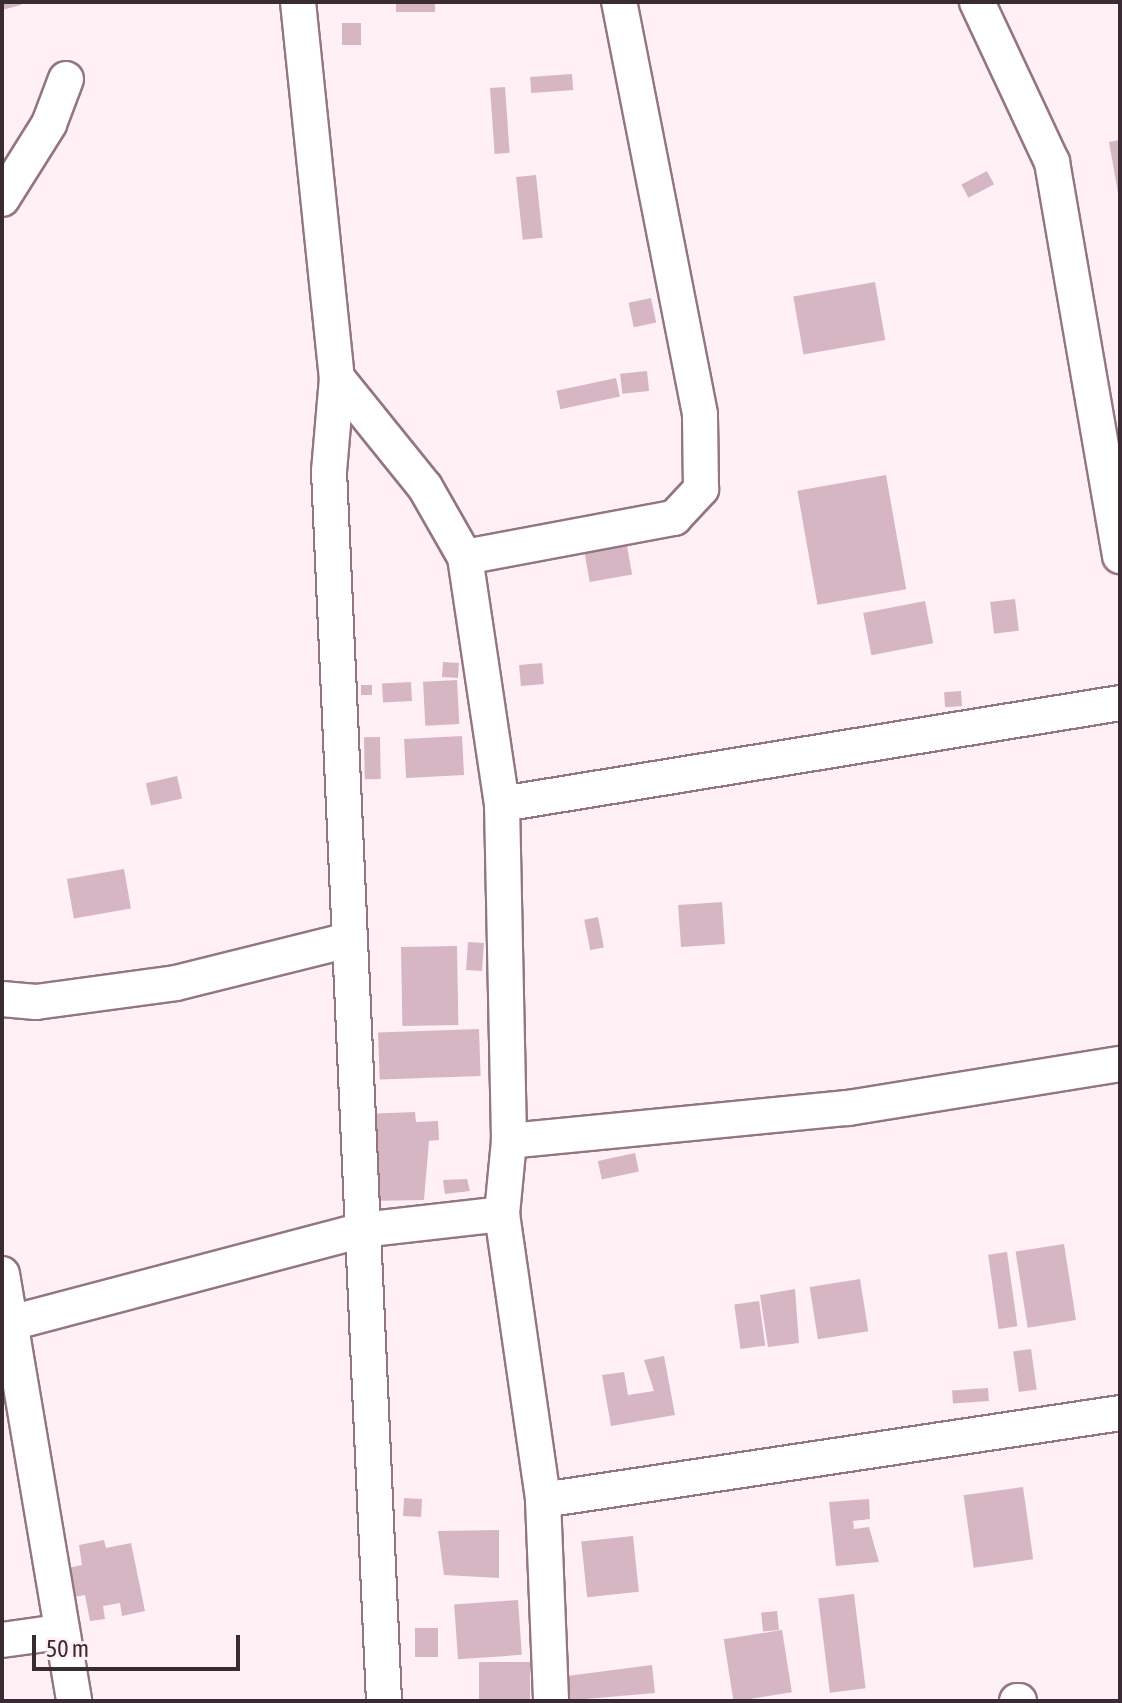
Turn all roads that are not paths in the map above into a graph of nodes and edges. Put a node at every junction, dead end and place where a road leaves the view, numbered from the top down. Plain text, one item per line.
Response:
1 (298, 2) edge
2 (619, 2) edge
3 (977, 2) edge
4 (66, 79) dead end
5 (2, 199) edge
6 (337, 378) junction
7 (1120, 556) edge
8 (465, 557) junction
9 (1120, 703) edge
10 (502, 804) junction
11 (349, 940) junction
12 (2, 999) edge
13 (1120, 1064) edge
14 (509, 1141) junction
15 (502, 1214) junction
16 (362, 1230) junction
17 (2, 1274) edge
18 (11, 1323) junction
19 (1120, 1413) edge
20 (543, 1500) junction
21 (60, 1632) junction
22 (2, 1640) edge
23 (74, 1701) edge
24 (384, 1701) edge
25 (551, 1701) edge

1 - 6 street
2 - 8 street
3 - 7 street
4 - 5 street
6 - 8 street
6 - 11 street
8 - 10 street
9 - 10 street
10 - 14 street
11 - 12 street
11 - 16 street
13 - 14 street
14 - 15 street
15 - 16 street
15 - 20 street
16 - 18 street
16 - 24 street
17 - 18 street
18 - 21 street
19 - 20 street
20 - 25 street
21 - 22 street
21 - 23 street

